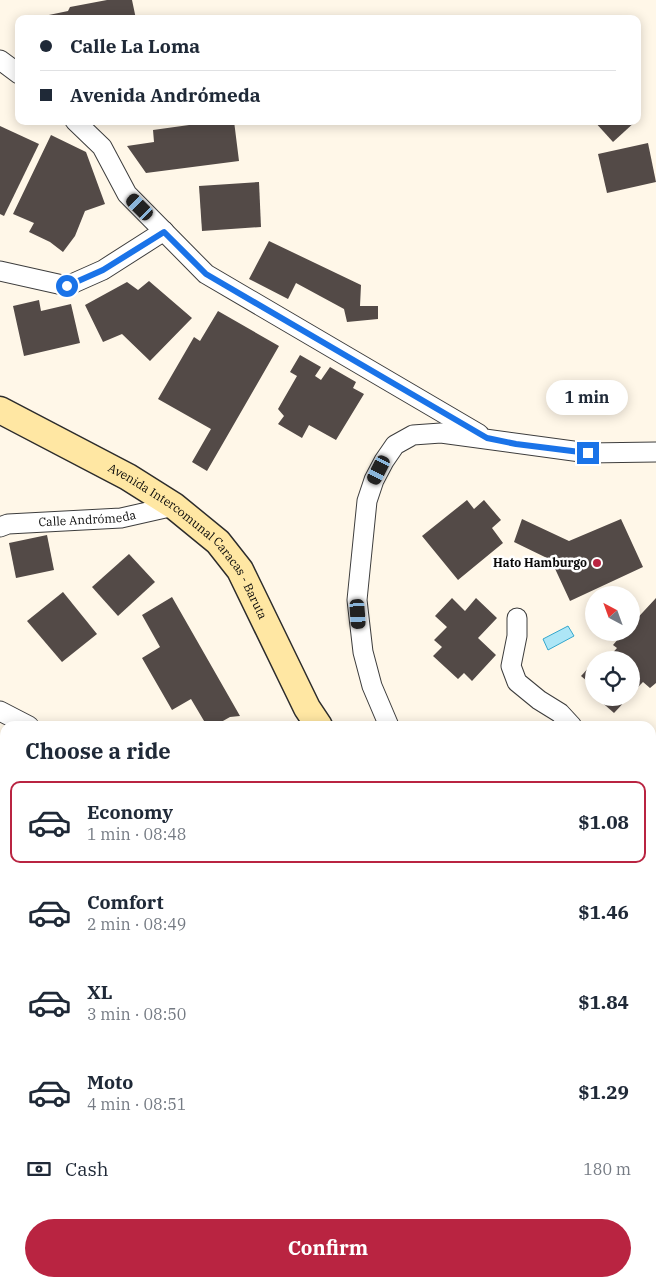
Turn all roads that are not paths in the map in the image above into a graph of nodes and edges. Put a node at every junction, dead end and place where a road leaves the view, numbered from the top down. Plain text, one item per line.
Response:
1 (0, 60) edge
2 (15, 71) edge
3 (79, 125) edge
4 (164, 232) junction
5 (0, 271) edge
6 (0, 410) edge
7 (487, 438) junction
8 (656, 452) edge
9 (174, 506) junction
10 (0, 527) edge
11 (517, 618) dead end
12 (0, 711) edge
13 (19, 721) edge
14 (316, 721) edge
15 (387, 721) edge
16 (567, 721) edge

1 - 2 street
3 - 4 street
4 - 5 street
4 - 7 street
6 - 9 street, Avenida Intercomunal Caracas - Baruta
7 - 8 street
7 - 15 street
9 - 10 street, Calle Andrómeda
9 - 14 street, Avenida Intercomunal Caracas - Baruta
11 - 16 street
12 - 13 street

